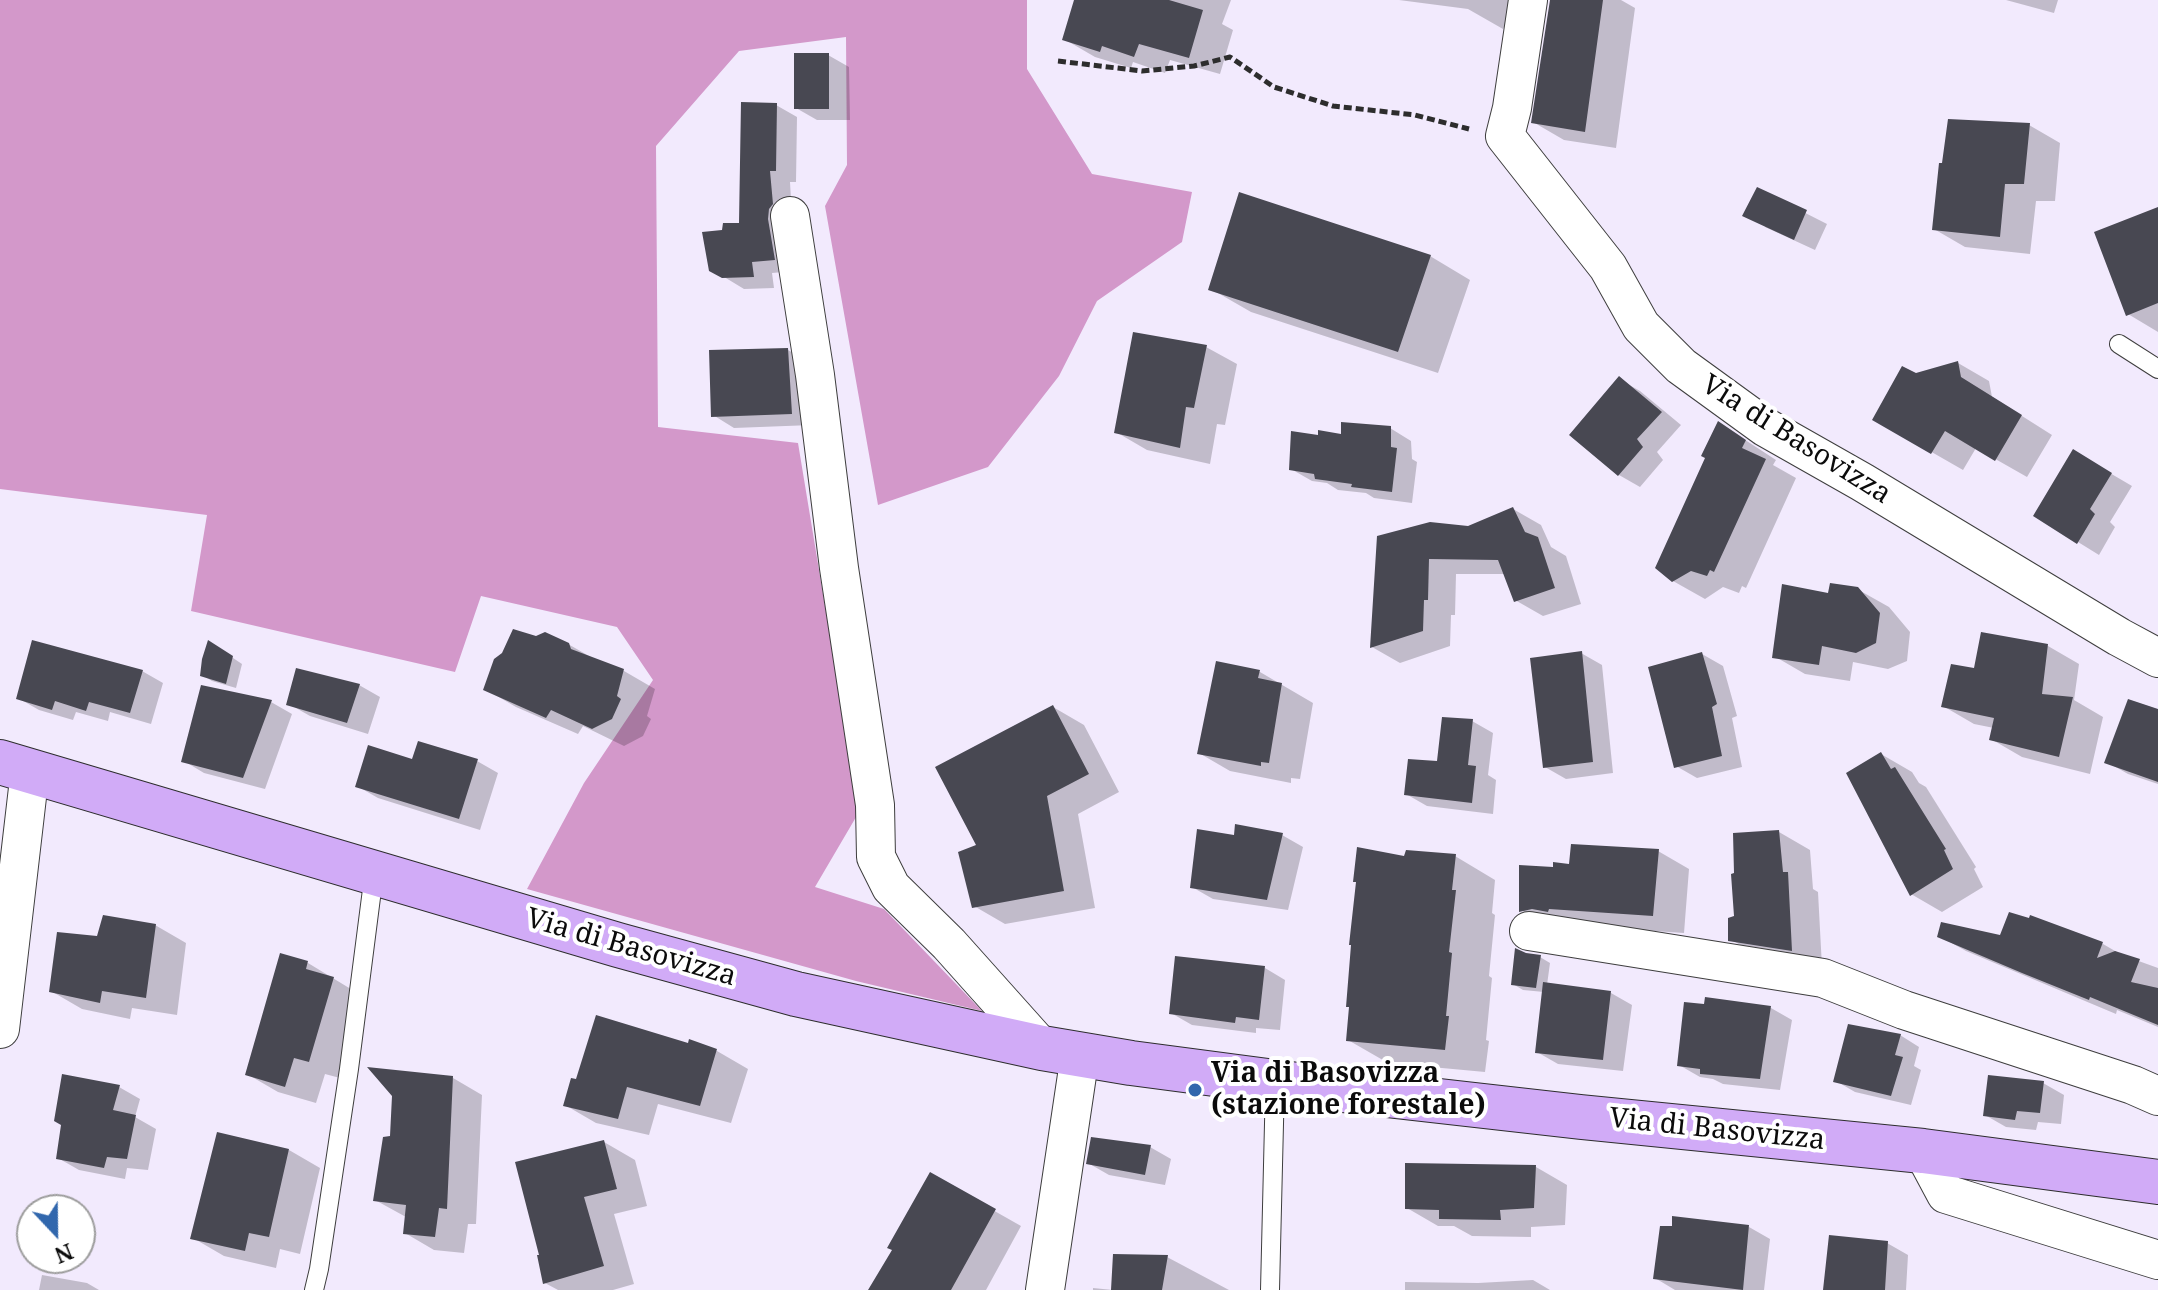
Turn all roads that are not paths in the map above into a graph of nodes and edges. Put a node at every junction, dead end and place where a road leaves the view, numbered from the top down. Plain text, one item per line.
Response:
1 (1528, 0) edge
2 (790, 216) dead end
3 (2119, 344) dead end
4 (2158, 369) edge
5 (2158, 658) edge
6 (15, 767) edge
7 (374, 874) junction
8 (1529, 931) dead end
9 (0, 1029) edge
10 (1061, 1051) junction
11 (1275, 1082) junction
12 (2158, 1096) edge
13 (1923, 1151) junction
14 (2158, 1182) edge
15 (2158, 1260) edge
16 (314, 1290) edge
17 (1045, 1290) edge
18 (1270, 1290) edge

1 - 5 street, Via di Basovizza
2 - 10 street
3 - 4 lane
6 - 7 main road, Via di Basovizza
6 - 9 street
7 - 10 main road, Via di Basovizza
7 - 16 lane
8 - 12 street
10 - 11 main road, Via di Basovizza
10 - 17 street
11 - 13 main road, Via di Basovizza
11 - 18 lane
13 - 14 main road, Via di Basovizza
13 - 15 street

